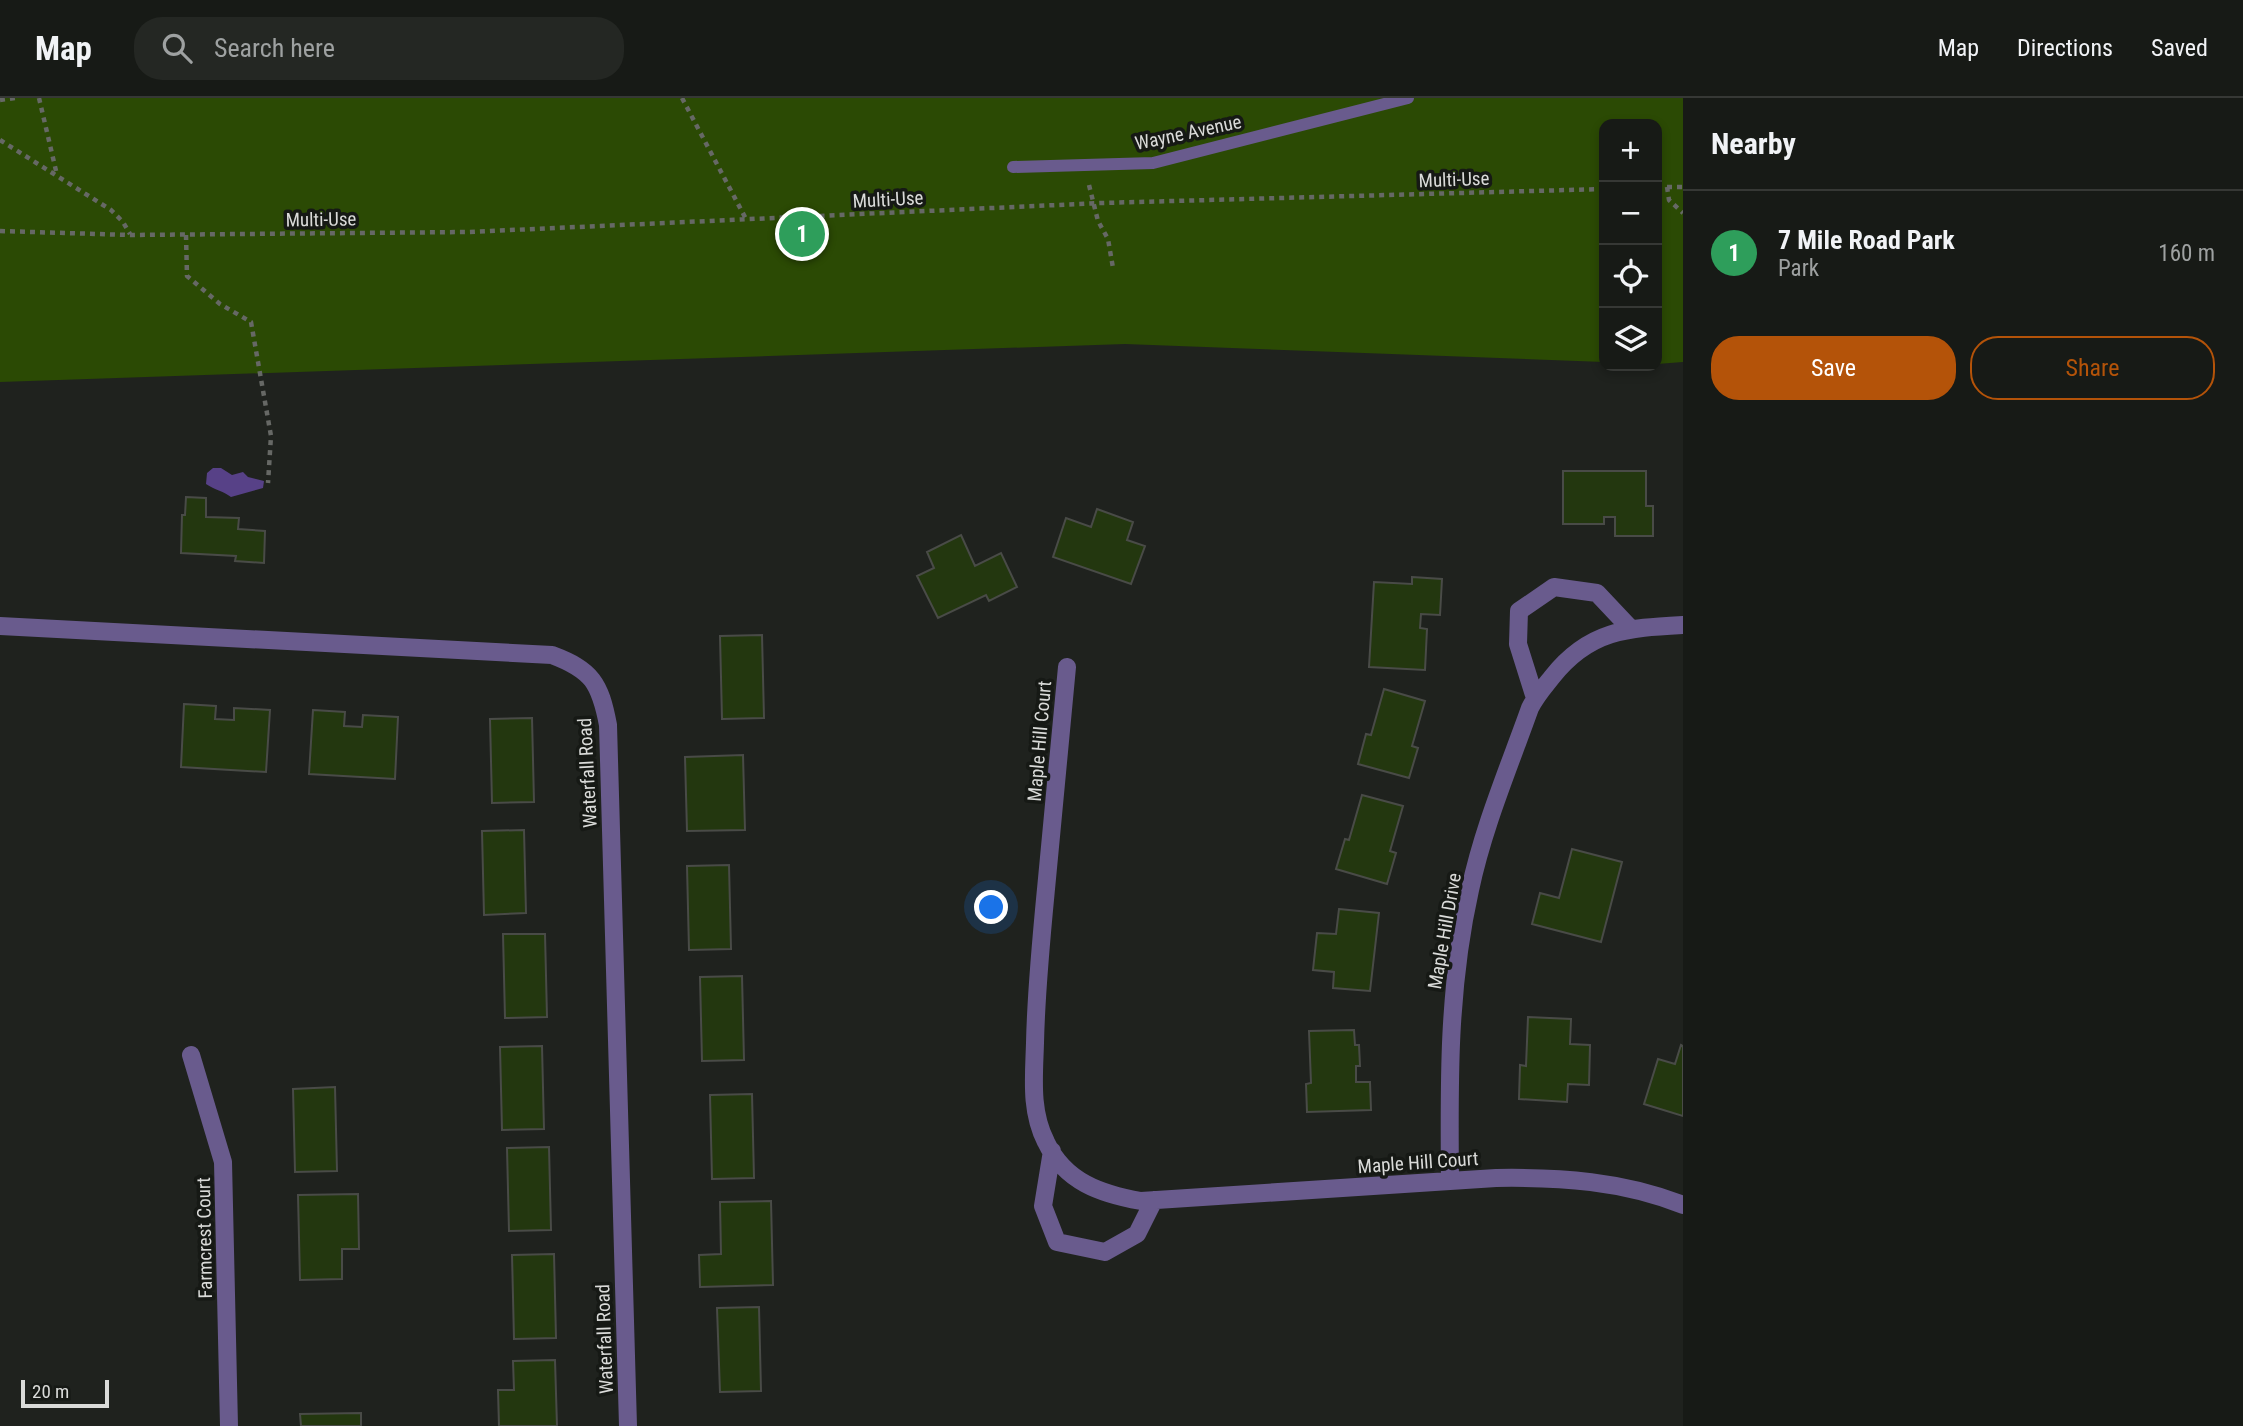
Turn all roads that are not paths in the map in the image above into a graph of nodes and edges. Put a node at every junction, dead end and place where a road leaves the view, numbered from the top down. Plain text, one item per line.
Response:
1 (1408, 98) edge
2 (1013, 167) dead end
3 (1683, 625) edge
4 (0, 626) edge
5 (1630, 628) junction
6 (1067, 667) dead end
7 (1535, 698) junction
8 (191, 1055) dead end
9 (1052, 1151) junction
10 (1450, 1181) junction
11 (1154, 1200) junction
12 (1683, 1205) edge
13 (229, 1426) edge
14 (628, 1426) edge

1 - 2 lane, Wayne Avenue
3 - 5 street, Maple Hill Drive
4 - 14 street, Waterfall Road
5 - 7 street, Maple Hill Drive
5 - 7 street
6 - 9 street, Maple Hill Court
7 - 10 street, Maple Hill Drive
8 - 13 street, Farmcrest Court
9 - 11 street, Maple Hill Court
9 - 11 street
10 - 11 street, Maple Hill Court
10 - 12 street, Maple Hill Court

